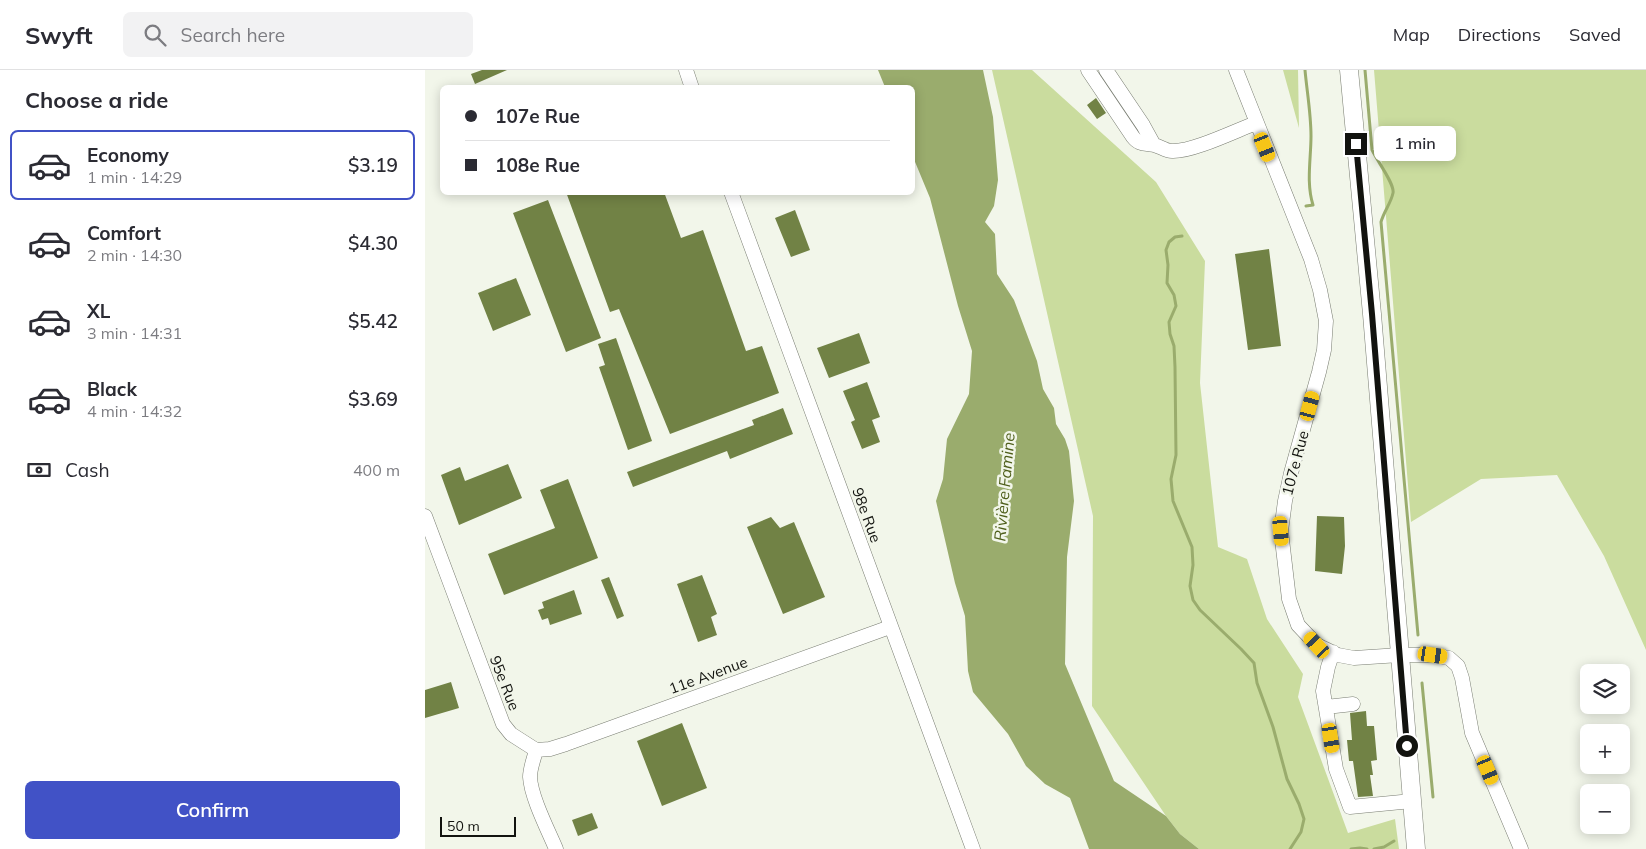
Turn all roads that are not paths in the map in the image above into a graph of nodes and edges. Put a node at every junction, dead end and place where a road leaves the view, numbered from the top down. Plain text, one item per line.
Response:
1 (686, 70) edge
2 (1088, 70) edge
3 (1106, 70) edge
4 (1236, 70) edge
5 (1349, 70) edge
6 (691, 85) edge
7 (1256, 123) junction
8 (1154, 145) junction
9 (732, 195) edge
10 (425, 516) edge
11 (890, 627) junction
12 (1333, 652) junction
13 (1400, 654) junction
14 (1353, 704) dead end
15 (1326, 708) junction
16 (537, 750) junction
17 (1412, 802) junction
18 (555, 849) edge
19 (973, 849) edge
20 (1416, 849) edge
21 (1521, 849) edge

1 - 6 street
2 - 8 street
3 - 8 street
4 - 7 street, 107e Rue
5 - 13 main road
7 - 8 street
7 - 12 street, 107e Rue
9 - 11 street, 98e Rue
10 - 16 street, 95e Rue
11 - 16 street, 11e Avenue
11 - 19 street, 98e Rue
12 - 13 street, 107e Rue
12 - 15 street
13 - 17 main road
13 - 21 street, 107e Rue
14 - 15 street
15 - 17 street
16 - 18 street
17 - 20 main road

